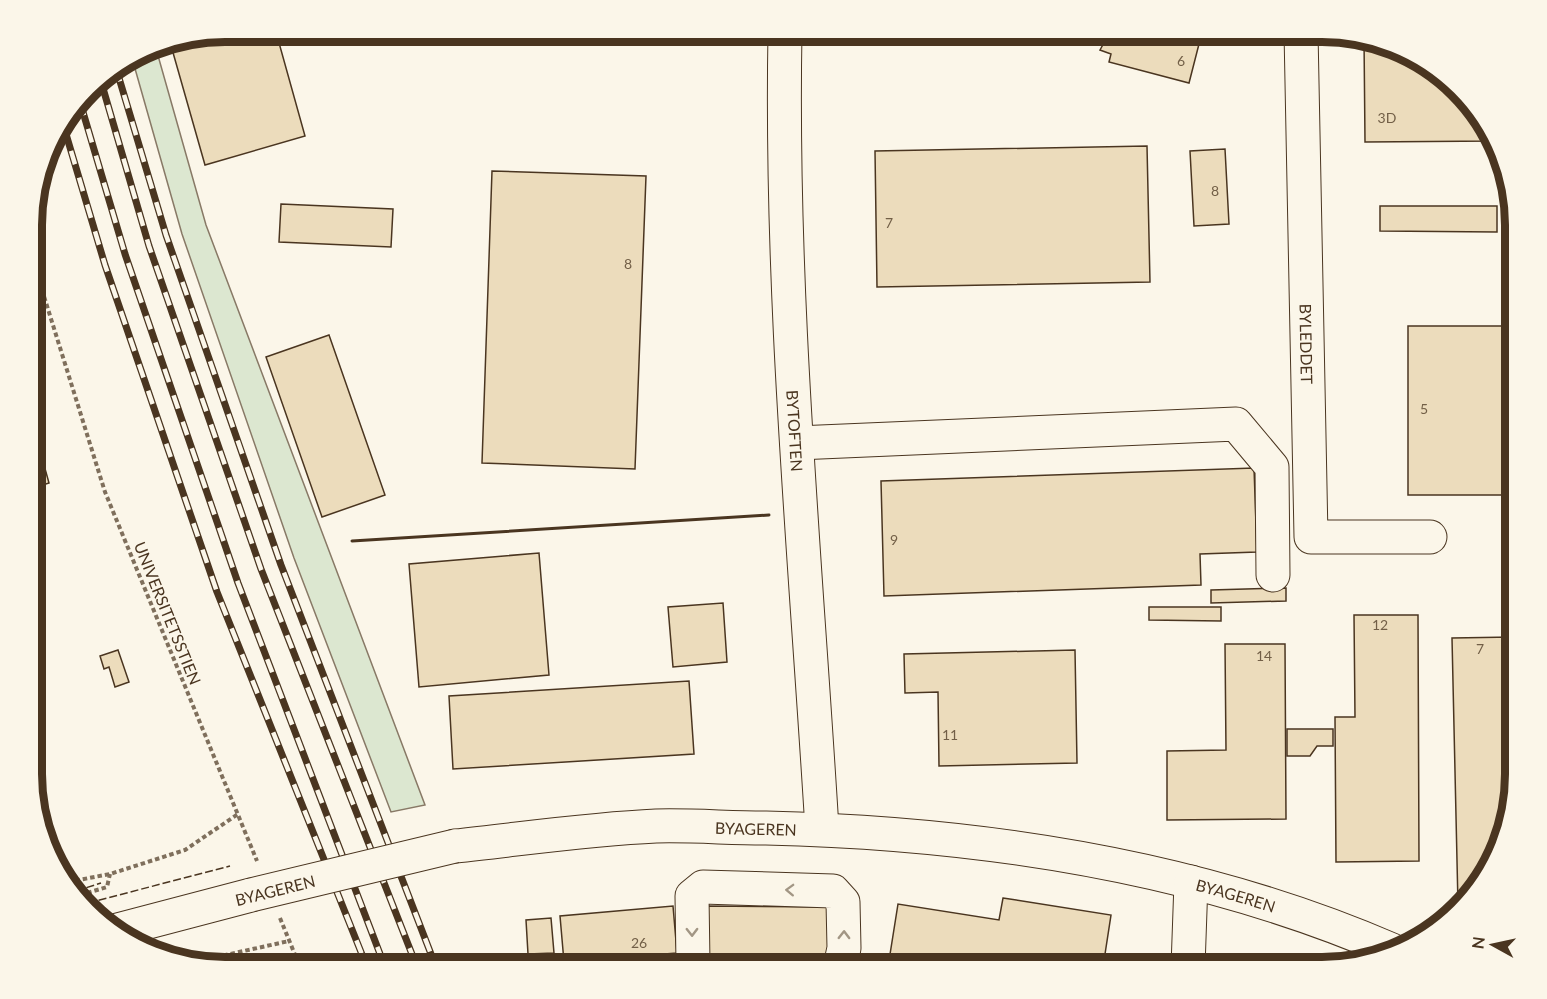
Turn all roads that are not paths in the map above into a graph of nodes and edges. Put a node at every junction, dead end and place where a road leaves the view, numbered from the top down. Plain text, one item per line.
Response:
1 (785, 42) edge
2 (1301, 42) edge
3 (797, 443) junction
4 (1430, 537) dead end
5 (1273, 575) dead end
6 (822, 830) junction
7 (1191, 882) junction
8 (126, 928) edge
9 (1383, 946) edge
10 (693, 957) edge
11 (842, 957) edge
12 (1188, 957) edge

1 - 3 street, BYTOFTEN
2 - 4 street, BYLEDDET
3 - 5 street
3 - 6 street, BYTOFTEN
6 - 7 street, BYAGEREN
6 - 8 street, BYAGEREN, bridge
7 - 9 street, BYAGEREN
7 - 12 street
11 -> 10 street

